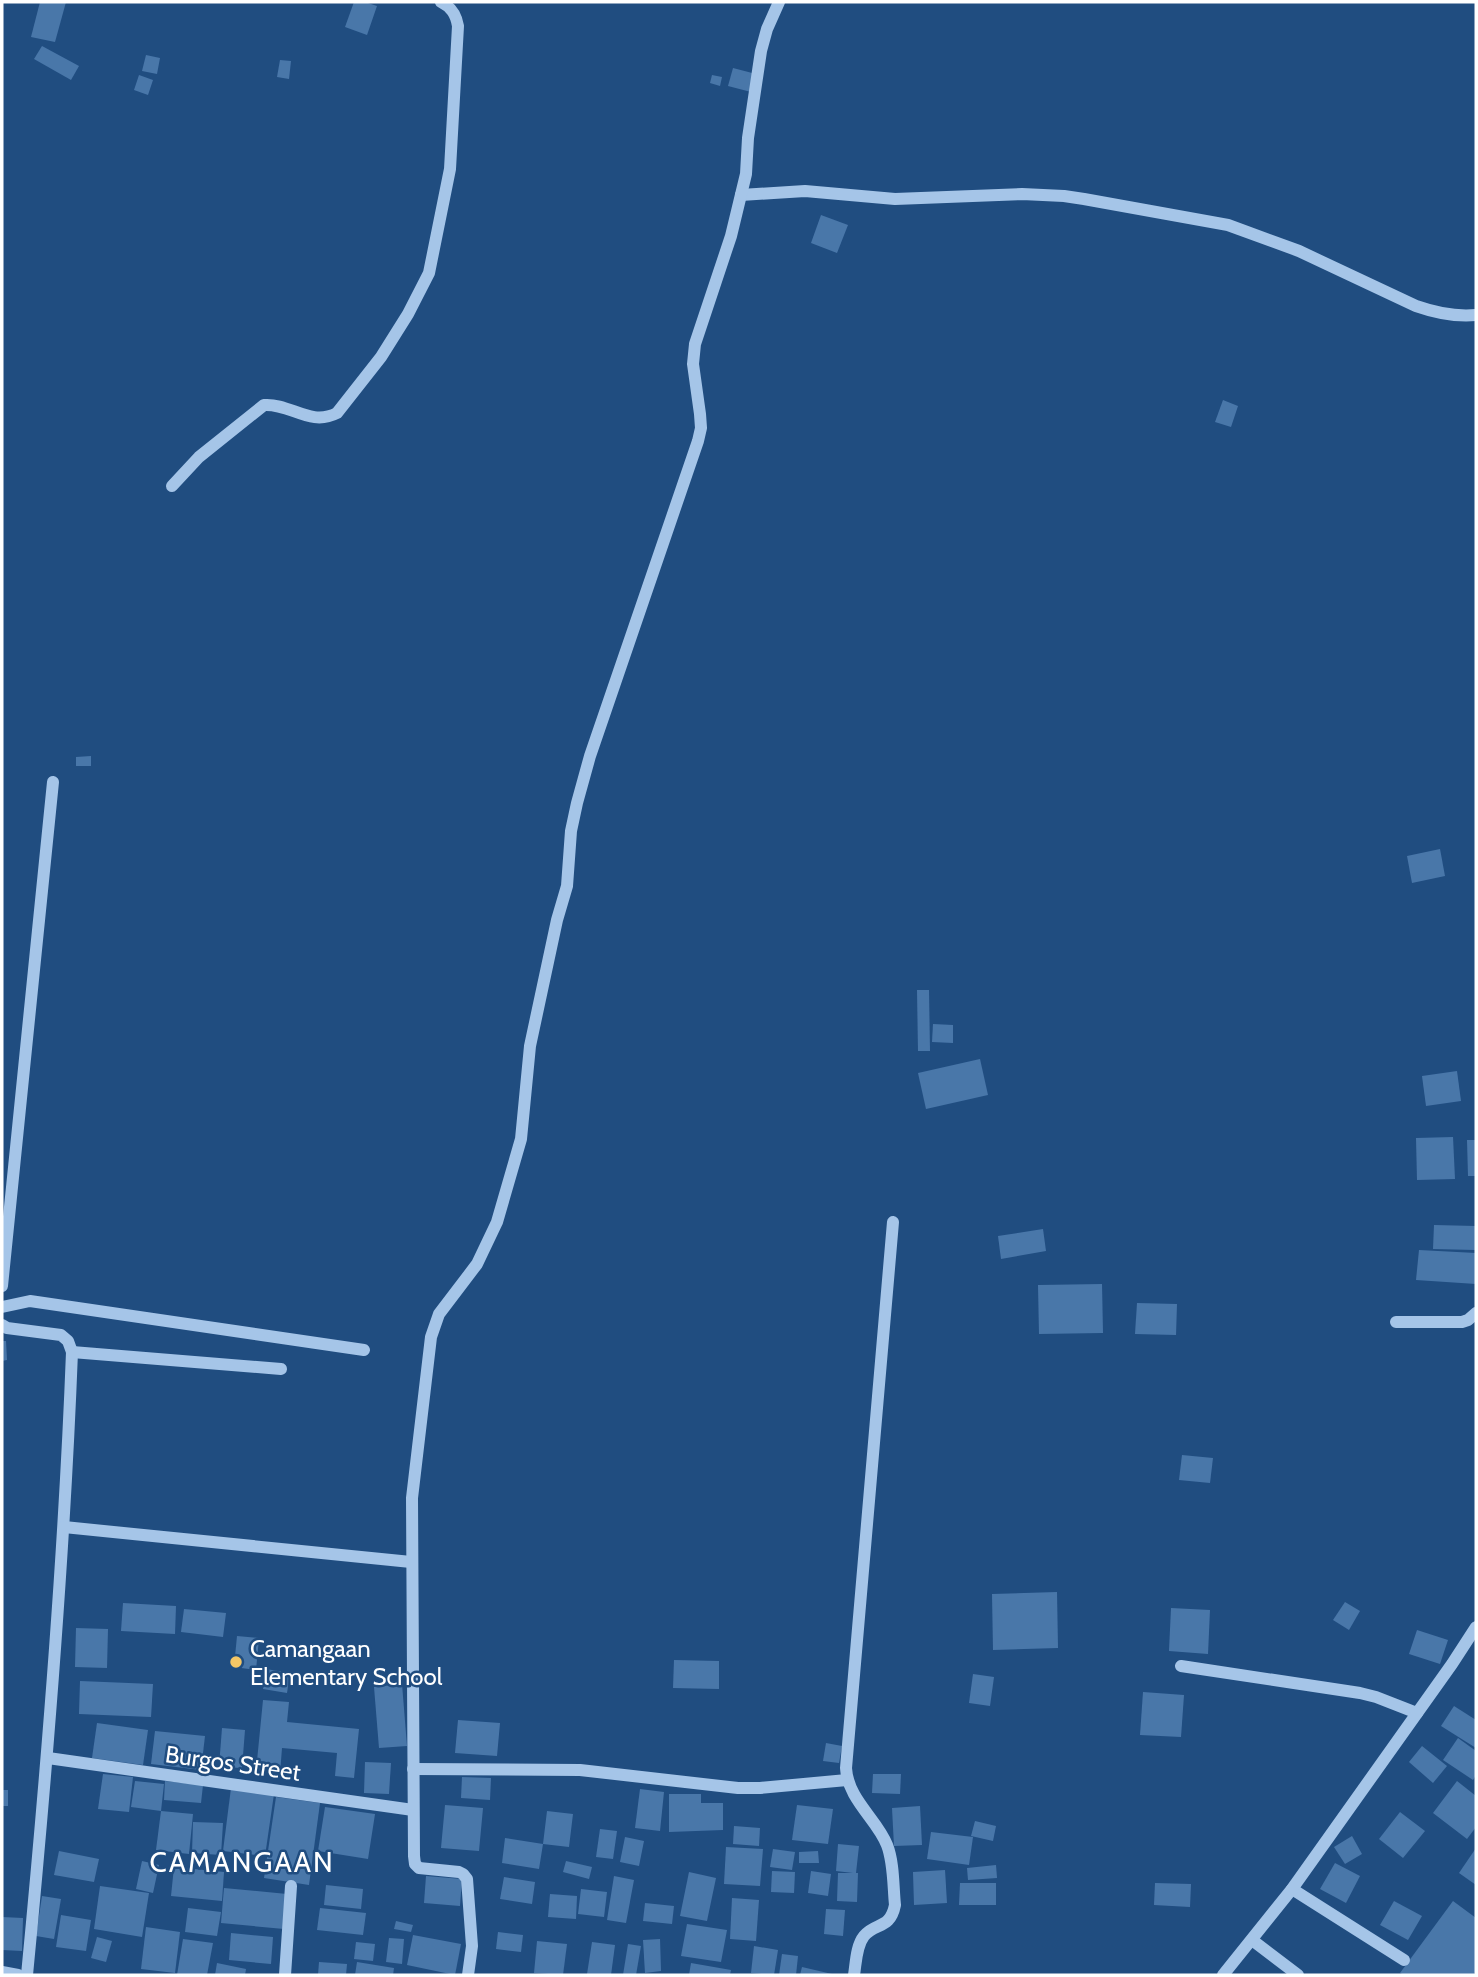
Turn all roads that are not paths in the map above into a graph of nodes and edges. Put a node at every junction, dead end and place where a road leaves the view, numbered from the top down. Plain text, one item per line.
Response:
1 (440, 2) edge
2 (779, 2) edge
3 (741, 195) junction
4 (1476, 315) edge
5 (172, 486) dead end
6 (53, 782) dead end
7 (893, 1222) dead end
8 (2, 1286) edge
9 (2, 1307) edge
10 (1476, 1313) edge
11 (1396, 1322) dead end
12 (2, 1325) edge
13 (364, 1350) dead end
14 (72, 1352) junction
15 (281, 1369) dead end
16 (64, 1527) junction
17 (411, 1562) junction
18 (1476, 1627) edge
19 (1181, 1666) dead end
20 (1418, 1713) junction
21 (48, 1758) junction
22 (412, 1769) junction
23 (847, 1780) junction
24 (413, 1810) junction
25 (291, 1885) dead end
26 (1292, 1889) junction
27 (1252, 1940) junction
28 (1404, 1960) dead end
29 (2, 1972) edge
30 (18, 1975) edge
31 (27, 1975) edge
32 (285, 1975) edge
33 (468, 1975) edge
34 (854, 1975) edge
35 (1223, 1975) edge
36 (1298, 1975) edge

1 - 5 street
2 - 3 street
3 - 4 street
3 - 17 street
6 - 8 street
7 - 23 street
9 - 13 street
10 - 11 street
12 - 14 street
14 - 15 street
14 - 16 street
16 - 17 street
16 - 21 street
17 - 22 street
18 - 20 street
19 - 20 street
20 - 26 street
21 - 24 street, Burgos Street
21 - 31 street
22 - 23 street
22 - 24 street
23 - 34 street
24 - 33 street
25 - 32 street
26 - 27 street
26 - 28 street
27 - 35 street
27 - 36 street
29 - 30 street

